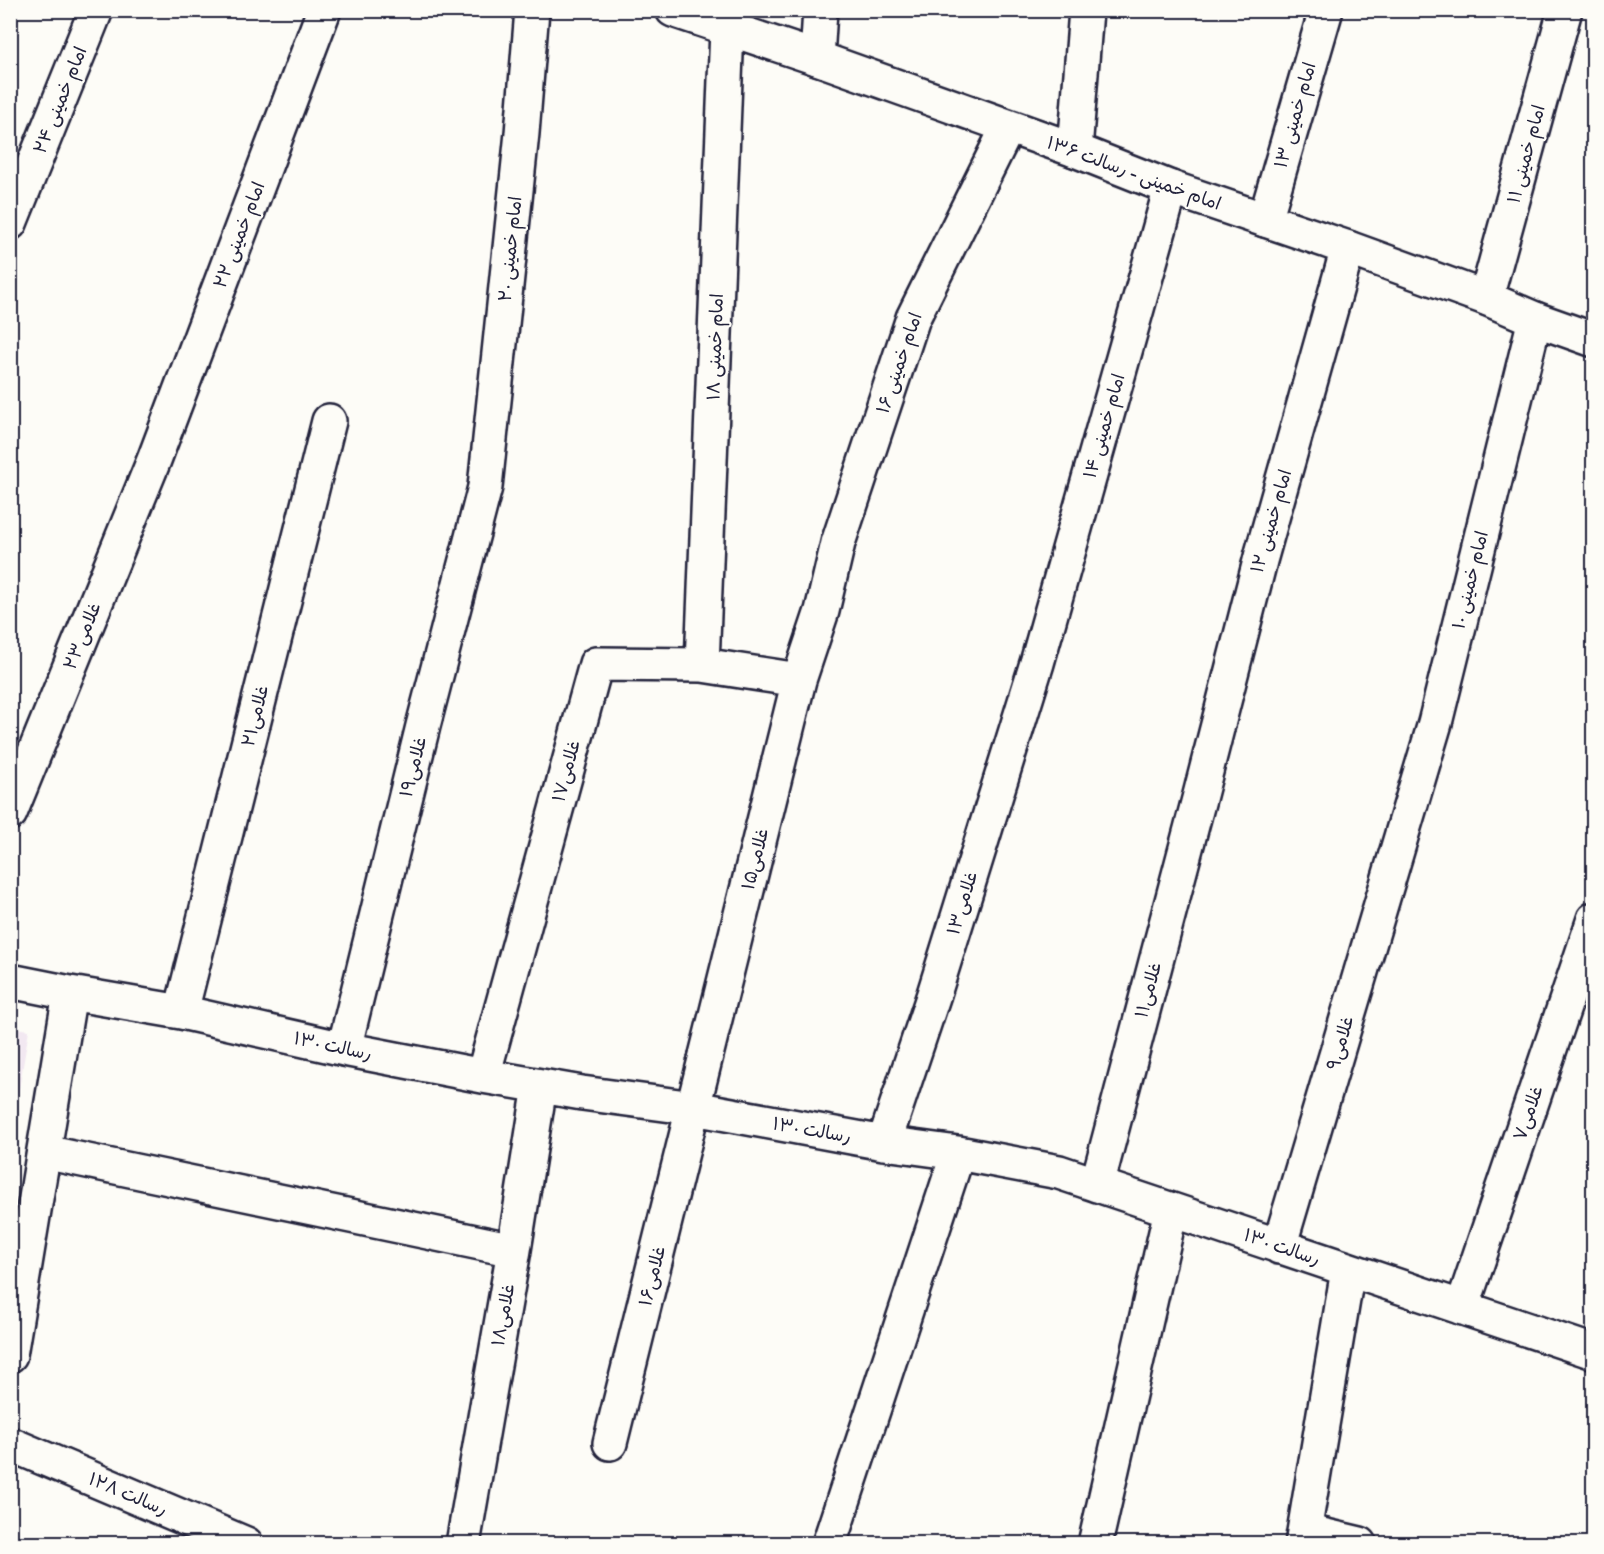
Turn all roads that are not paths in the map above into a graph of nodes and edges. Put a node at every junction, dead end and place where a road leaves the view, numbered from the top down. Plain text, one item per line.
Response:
1 (96, 10) edge
2 (324, 10) edge
3 (532, 10) edge
4 (673, 10) edge
5 (820, 10) edge
6 (1086, 10) edge
7 (1326, 10) edge
8 (1565, 10) edge
9 (727, 29) junction
10 (817, 58) junction
11 (1008, 127) junction
12 (1075, 150) junction
13 (1171, 188) junction
14 (1265, 220) junction
15 (10, 224) edge
16 (1348, 248) junction
17 (1486, 298) junction
18 (1535, 319) junction
19 (1593, 339) edge
20 (329, 421) dead end
21 (154, 460) joint
22 (485, 487) joint
23 (822, 611) joint
24 (1037, 663) joint
25 (702, 665) junction
26 (799, 680) junction
27 (1200, 795) joint
28 (10, 813) edge
29 (1400, 838) joint
30 (1593, 919) edge
31 (10, 981) edge
32 (70, 993) junction
33 (181, 1012) junction
34 (344, 1049) junction
35 (483, 1076) junction
36 (540, 1086) junction
37 (694, 1108) junction
38 (884, 1143) junction
39 (44, 1152) junction
40 (958, 1153) junction
41 (1097, 1185) junction
42 (1171, 1210) junction
43 (1279, 1246) junction
44 (514, 1250) junction
45 (1348, 1270) junction
46 (1462, 1308) junction
47 (1593, 1352) edge
48 (10, 1355) edge
49 (610, 1443) dead end
50 (10, 1444) edge
51 (1304, 1537) edge
52 (246, 1544) edge
53 (463, 1544) edge
54 (829, 1544) edge
55 (1095, 1544) edge
56 (1360, 1544) edge

1 - 15 street, امام خمینی ۲۴
2 - 21 street, امام خمینی ۲۲
3 - 22 street, امام خمینی ۲۰
4 - 9 street, امام خمینی - رسالت ۱۳۶
5 - 10 street
6 - 12 street
7 - 14 street, امام خمینی ۱۳
8 - 17 street, امام خمینی ۱۱
9 - 10 street, امام خمینی - رسالت ۱۳۶
9 - 25 street, امام خمینی ۱۸
10 - 11 street, امام خمینی - رسالت ۱۳۶
11 - 12 street, امام خمینی - رسالت ۱۳۶
11 - 23 street, امام خمینی ۱۶
12 - 13 street, امام خمینی - رسالت ۱۳۶
13 - 14 street, امام خمینی - رسالت ۱۳۶
13 - 24 street, امام خمینی ۱۴
14 - 16 street, امام خمینی - رسالت ۱۳۶
16 - 17 street, امام خمینی - رسالت ۱۳۶
16 - 27 street, امام خمینی ۱۲
17 - 18 street, امام خمینی - رسالت ۱۳۶
18 - 19 street, امام خمینی - رسالت ۱۳۶
18 - 29 street, امام خمینی ۱۰
20 - 33 street, غلامی۲۱
21 - 28 street, غلامی۲۳
22 - 34 street, غلامی۱۹
23 - 26 street, غلامی۱۵
24 - 38 street, غلامی۱۳
25 - 26 street, غلامی۱۷
25 - 35 street, غلامی۱۷
26 - 37 street, غلامی۱۵
27 - 41 street, غلامی۱۱
29 - 43 street, غلامی۹
30 - 46 street, غلامی۷
31 - 32 street, رسالت ۱۳۰
32 - 33 street, رسالت ۱۳۰
32 - 39 street
33 - 34 street, رسالت ۱۳۰
34 - 35 street, رسالت ۱۳۰
35 - 36 street, رسالت ۱۳۰
36 - 37 street, رسالت ۱۳۰
36 - 44 street, غلامی۱۸
37 - 38 street, رسالت ۱۳۰
37 - 49 street, غلامی۱۶
38 - 40 street, رسالت ۱۳۰
39 - 44 street
39 - 48 street
40 - 41 street, رسالت ۱۳۰
40 - 54 street
41 - 42 street, رسالت ۱۳۰
42 - 43 street, رسالت ۱۳۰
42 - 55 street
43 - 45 street, رسالت ۱۳۰
44 - 53 street, غلامی۱۸
45 - 46 street, رسالت ۱۳۰
45 - 51 street
46 - 47 street, رسالت ۱۳۰
50 - 52 street, رسالت ۱۲۸
51 - 56 street

